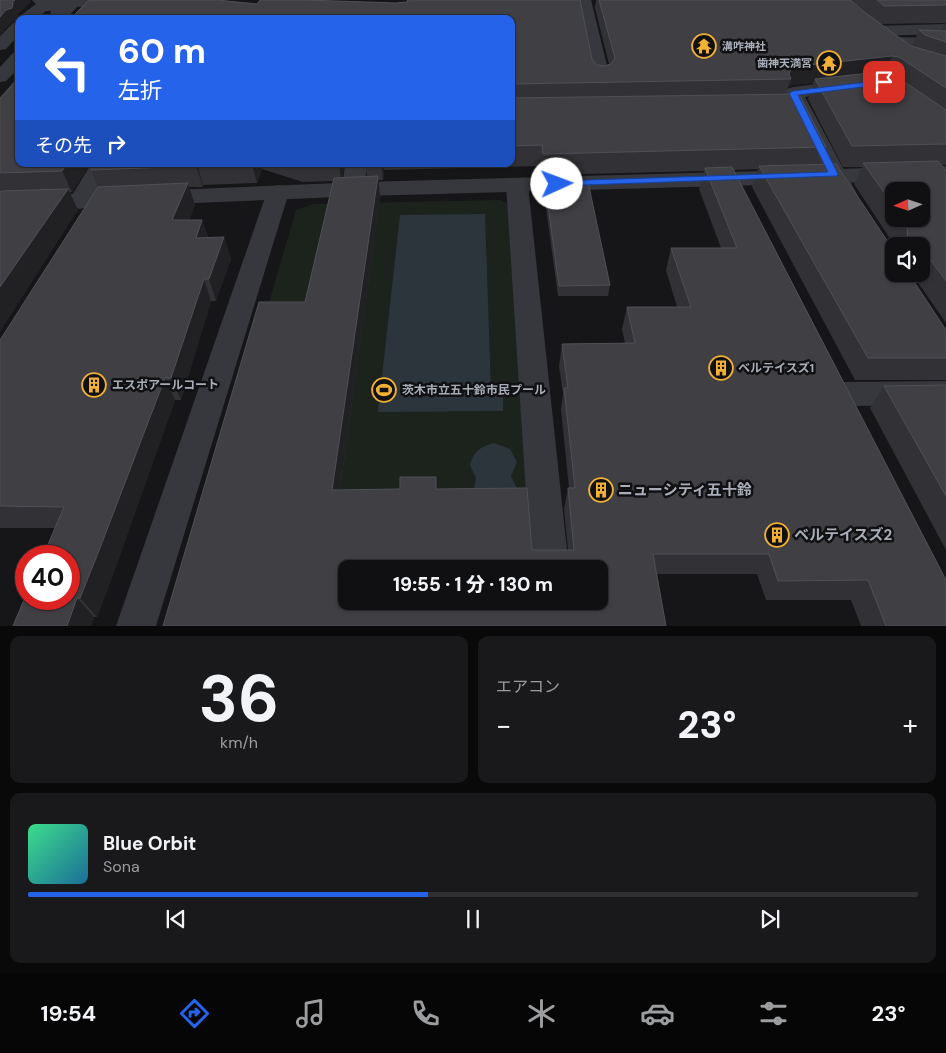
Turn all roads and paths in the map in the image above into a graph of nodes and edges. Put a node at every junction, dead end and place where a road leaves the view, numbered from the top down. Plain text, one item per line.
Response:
1 (40, 0) edge
2 (72, 0) edge
3 (558, 0) edge
4 (140, 10) edge
5 (93, 11) edge
6 (31, 15) edge
7 (59, 15) edge
8 (858, 19) edge
9 (946, 29) edge
10 (15, 30) edge
11 (872, 30) junction
12 (889, 42) junction
13 (946, 43) edge
14 (0, 45) edge
15 (910, 59) edge
16 (15, 61) edge
17 (0, 77) edge
18 (601, 78) edge
19 (866, 84) edge
20 (780, 106) edge
21 (800, 106) junction
22 (101, 167) edge
23 (356, 167) edge
24 (834, 174) junction
25 (942, 178) edge
26 (517, 185) junction
27 (352, 190) junction
28 (278, 192) junction
29 (0, 204) edge
30 (86, 210) junction
31 (859, 214) edge
32 (946, 393) edge
33 (845, 394) edge
34 (549, 560) edge
35 (554, 610) edge
36 (136, 626) edge
37 (555, 626) edge

1 - 5 street
2 - 7 street, bridge
3 - 18 street
4 - 5 street
5 - 6 street
8 - 11 street
9 - 11 street
10 - 14 street
11 - 12 street
12 - 13 street
12 - 15 street
16 - 17 street
19 - 21 street
20 - 21 street
21 - 24 street
22 - 30 street
23 - 27 street
24 - 25 street
24 - 26 street
24 - 31 street
26 - 27 street
26 - 34 street
27 - 28 street
28 - 30 street
28 - 36 street
29 - 30 street
32 - 33 street
35 - 37 street

